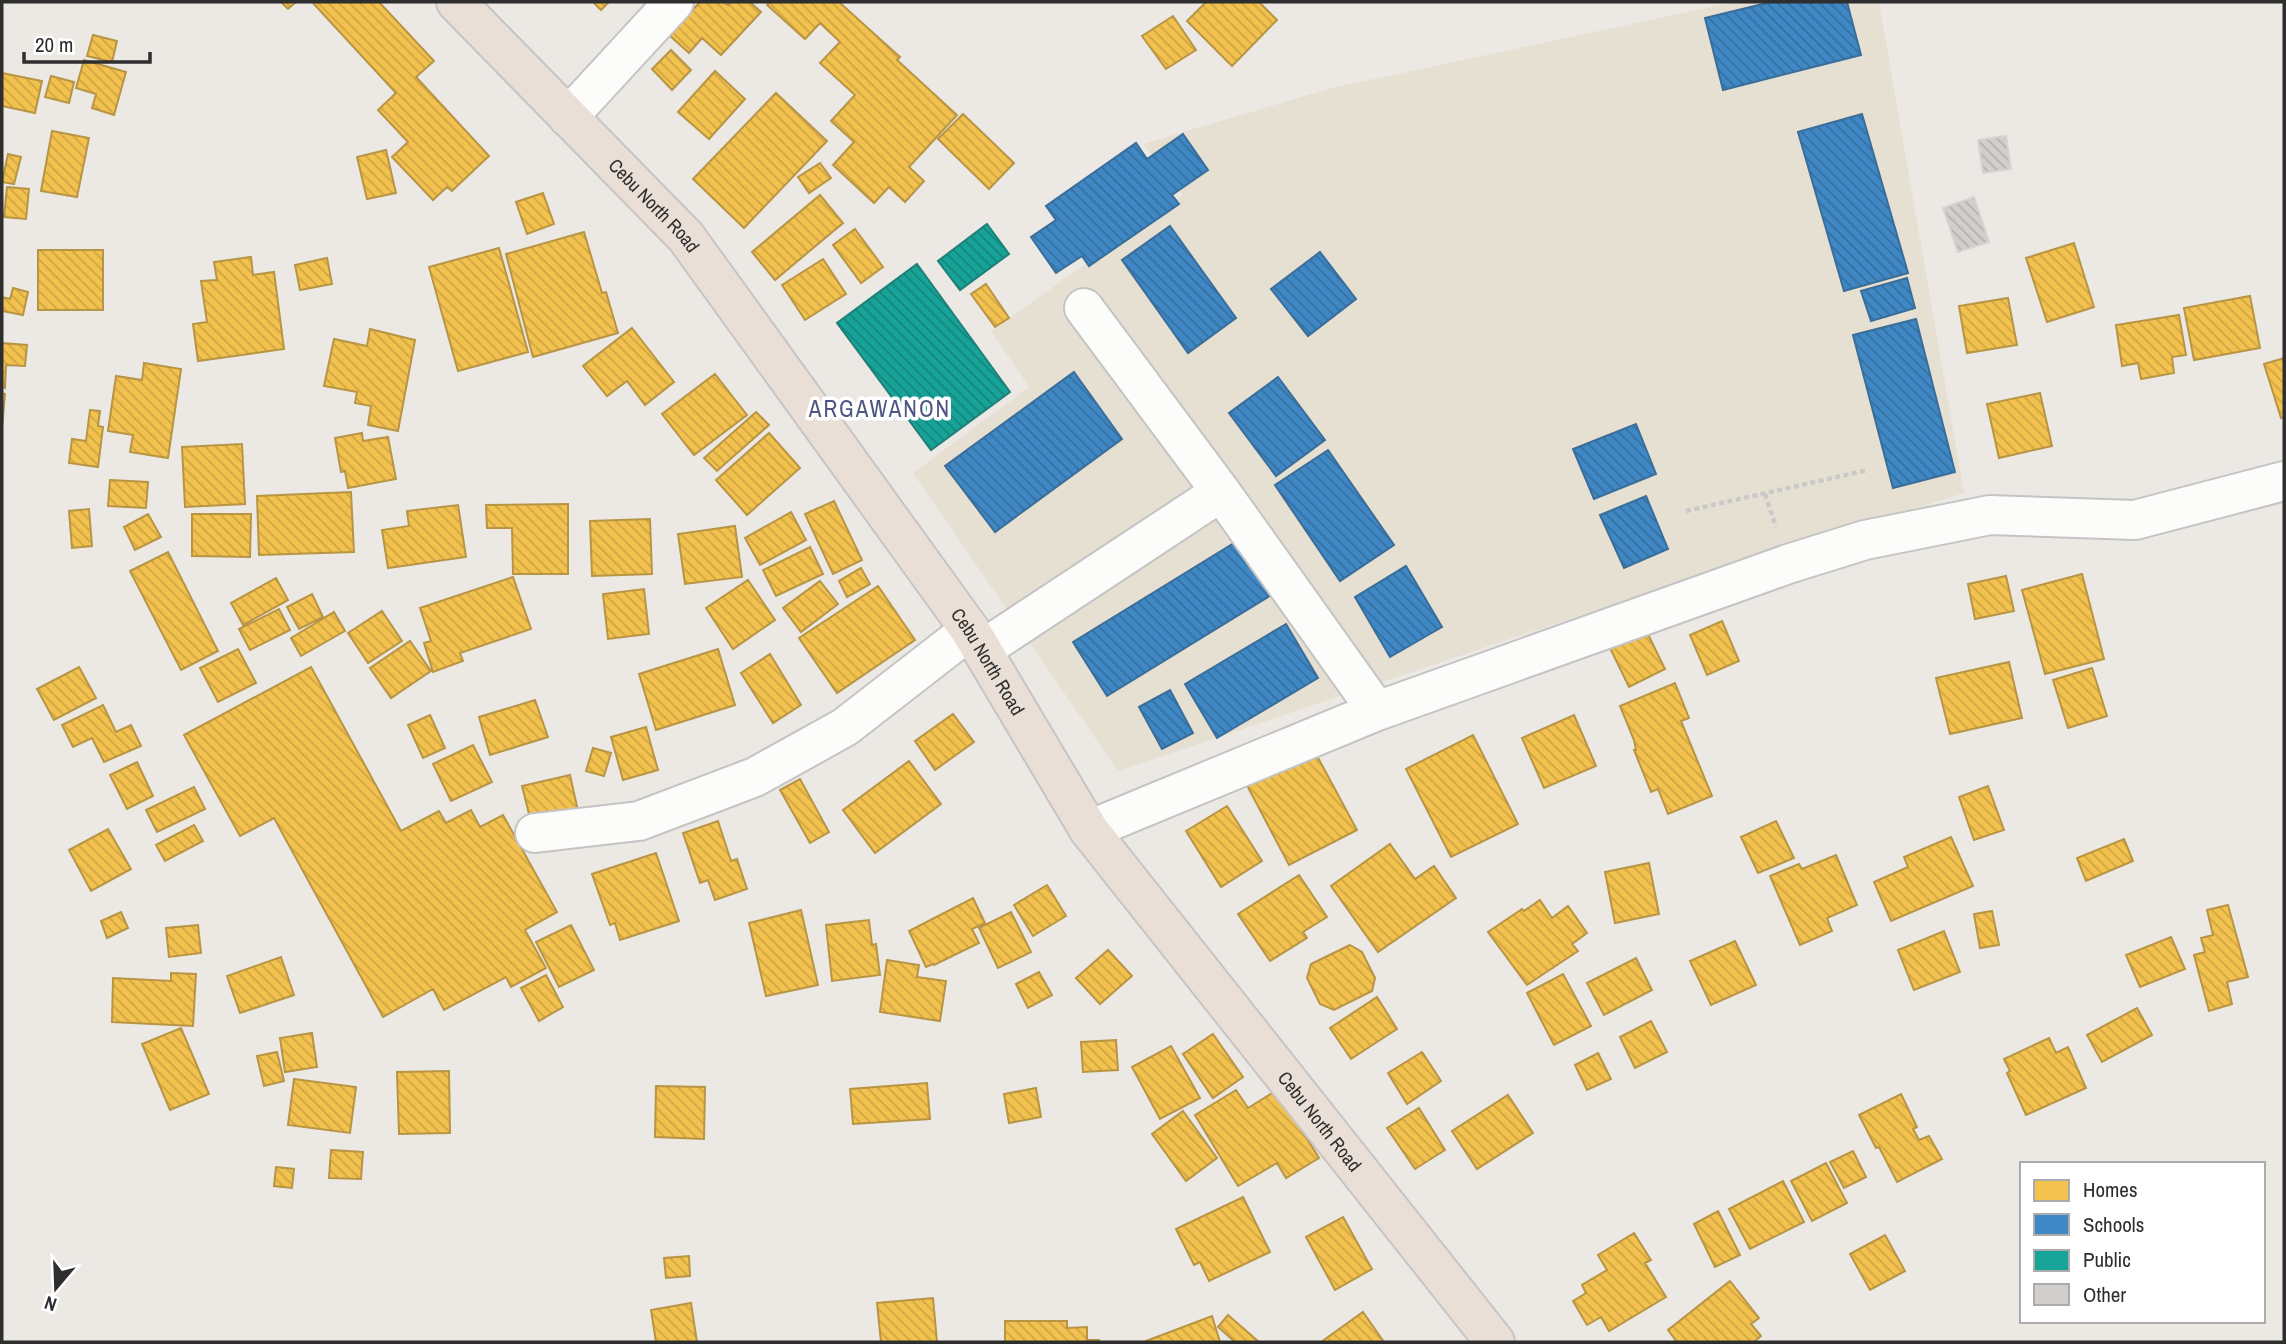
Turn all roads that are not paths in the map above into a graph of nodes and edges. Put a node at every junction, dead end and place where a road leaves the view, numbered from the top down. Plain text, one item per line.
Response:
1 (456, 2) edge
2 (674, 2) edge
3 (568, 117) junction
4 (1084, 307) dead end
5 (2284, 481) edge
6 (1221, 492) junction
7 (977, 640) junction
8 (1377, 711) junction
9 (1089, 830) junction
10 (535, 833) dead end
11 (1495, 1342) edge

1 - 3 highway, Cebu North Road
2 - 3 street
3 - 7 highway, Cebu North Road
4 - 6 street
5 - 8 street
6 - 7 street
6 - 8 street
7 - 9 highway, Cebu North Road
7 - 10 street
8 - 9 street
9 - 11 highway, Cebu North Road

